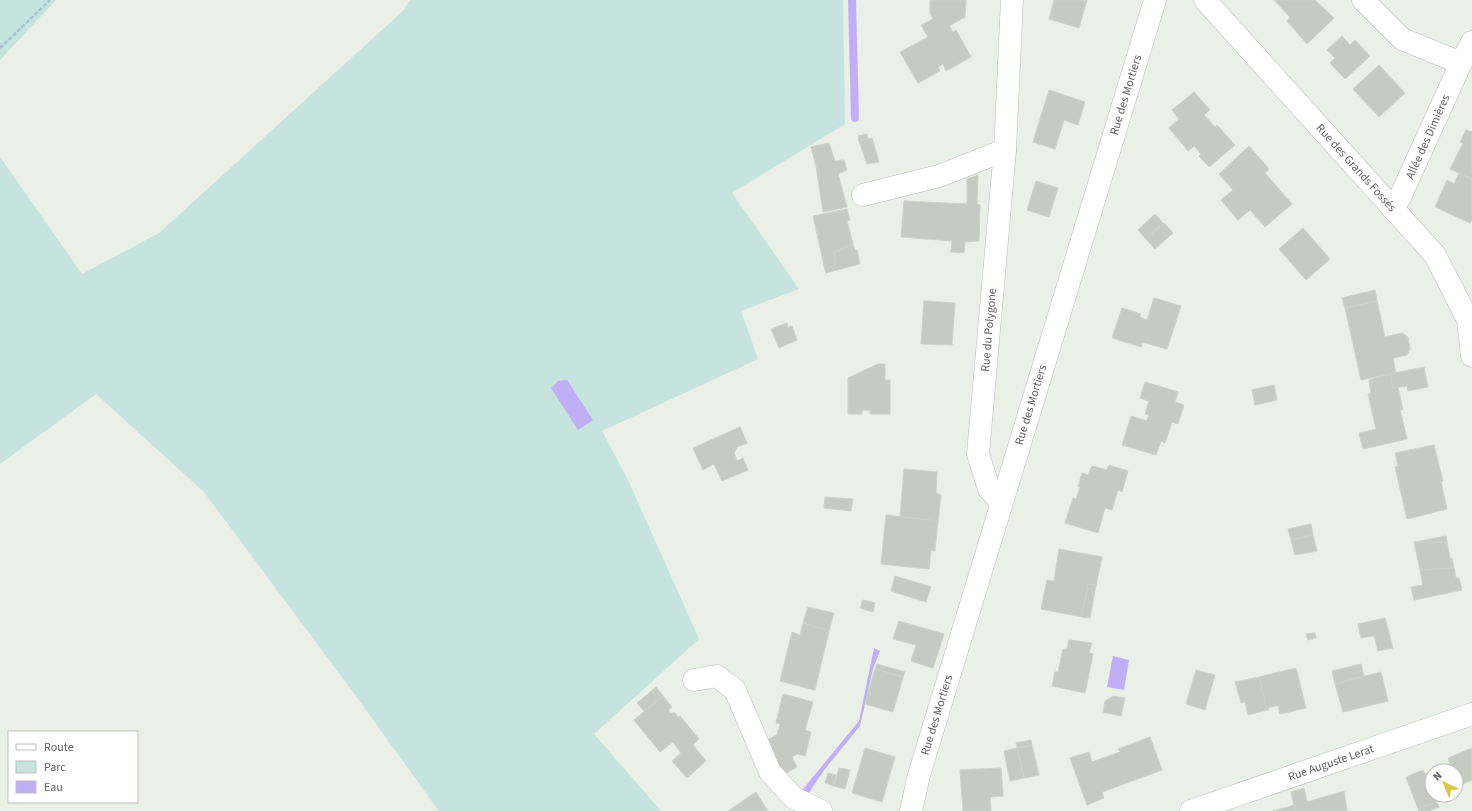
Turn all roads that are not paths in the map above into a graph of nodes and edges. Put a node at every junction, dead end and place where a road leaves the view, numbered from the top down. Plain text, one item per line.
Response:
1 (1012, 0) edge
2 (1155, 0) edge
3 (1205, 0) edge
4 (1363, 0) edge
5 (1472, 42) edge
6 (1461, 63) junction
7 (1005, 150) junction
8 (863, 195) dead end
9 (1392, 209) junction
10 (1470, 319) edge
11 (1472, 356) edge
12 (1001, 502) junction
13 (694, 680) dead end
14 (1472, 714) edge
15 (821, 811) edge
16 (911, 811) edge
17 (1191, 811) edge

1 - 7 street, Rue du Polygone
2 - 12 street, Rue des Mortiers
3 - 9 street, Rue des Grands Fossés
4 - 6 street
5 - 6 street, Allée des Dimières
6 - 9 street, Allée des Dimières
7 - 8 street
7 - 12 street, Rue du Polygone
9 - 10 street, Rue des Grands Fossés
10 - 11 street, Rue des Grands Fossés
12 - 16 street, Rue des Mortiers
13 - 15 street
14 - 17 street, Rue Auguste Lerat

